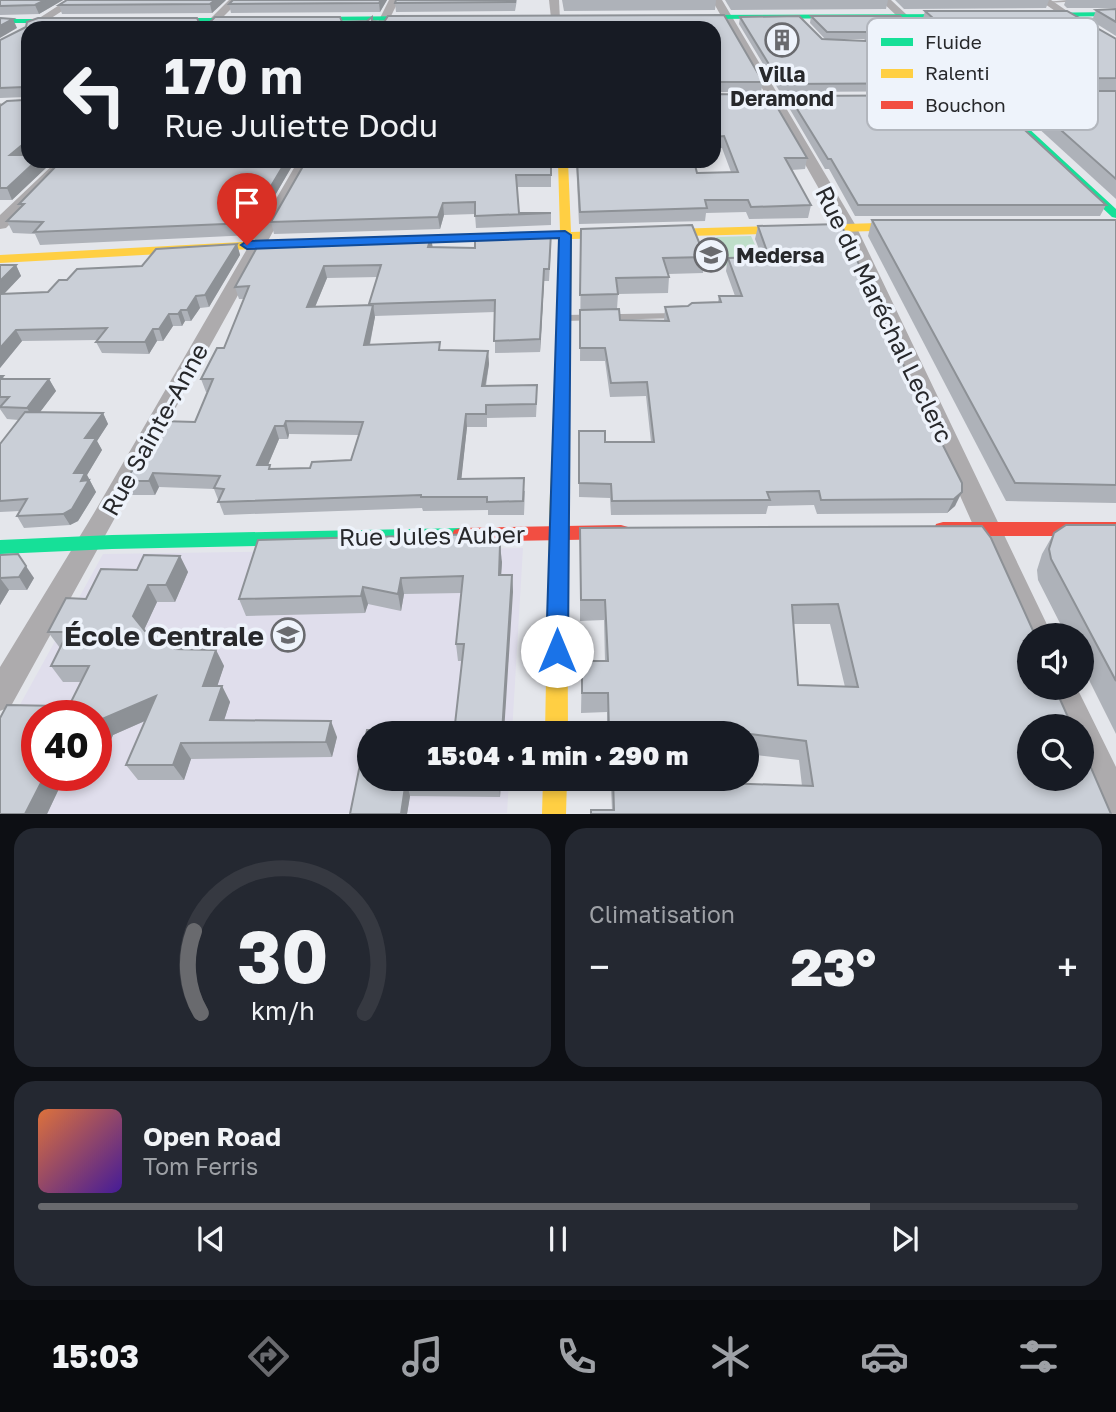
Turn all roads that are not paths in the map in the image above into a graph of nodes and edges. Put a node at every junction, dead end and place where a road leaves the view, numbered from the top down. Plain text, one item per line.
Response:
1 (74, 0) edge
2 (235, 0) edge
3 (394, 0) edge
4 (554, 0) edge
5 (885, 0) edge
6 (1046, 1) edge
7 (1088, 1) edge
8 (722, 8) edge
9 (1116, 14) edge
10 (902, 15) junction
11 (979, 15) edge
12 (1013, 15) edge
13 (1068, 15) junction
14 (663, 17) edge
15 (441, 18) edge
16 (905, 18) edge
17 (1073, 18) edge
18 (556, 20) edge
19 (0, 21) edge
20 (40, 21) edge
21 (213, 21) edge
22 (253, 21) edge
23 (332, 21) edge
24 (383, 21) edge
25 (406, 21) edge
26 (21, 26) edge
27 (1027, 130) edge
28 (58, 168) edge
29 (301, 168) edge
30 (562, 168) edge
31 (1116, 215) edge
32 (0, 224) edge
33 (848, 226) junction
34 (928, 226) edge
35 (565, 235) junction
36 (379, 241) edge
37 (311, 243) edge
38 (257, 245) junction
39 (0, 258) edge
40 (683, 315) edge
41 (565, 318) junction
42 (988, 528) junction
43 (932, 529) edge
44 (1116, 529) edge
45 (638, 531) edge
46 (558, 532) junction
47 (88, 544) junction
48 (0, 547) edge
49 (1032, 623) edge
50 (0, 696) edge
51 (556, 721) edge
52 (1094, 758) edge
53 (555, 791) edge
54 (1116, 807) edge
55 (554, 814) edge

1 - 20 street
2 - 21 street
3 - 24 street
4 - 18 street
5 - 10 street
6 - 7 lane
6 - 13 street
8 - 10 street
8 - 14 street
8 - 33 street, Rue du Maréchal Leclerc
9 - 13 street
10 - 11 street
10 - 16 street
12 - 13 street
13 - 17 street
15 - 25 street
19 - 26 street
22 - 23 street
27 - 31 street
28 - 32 street
29 - 38 street, Rue Sainte-Anne
30 - 35 street
33 - 34 street
33 - 35 street
33 - 42 street, Rue du Maréchal Leclerc
35 - 36 street
35 - 41 street
37 - 38 street
38 - 39 street
38 - 47 street, Rue Sainte-Anne
40 - 41 lane
41 - 46 street
42 - 43 street
42 - 44 street
42 - 49 street, Rue du Maréchal Leclerc
45 - 46 street, Rue Jules Auber
46 - 47 street, Rue Jules Auber
46 - 51 street
47 - 48 street, Rue Jules Auber
47 - 50 street, Rue Sainte-Anne
52 - 54 street
53 - 55 street

